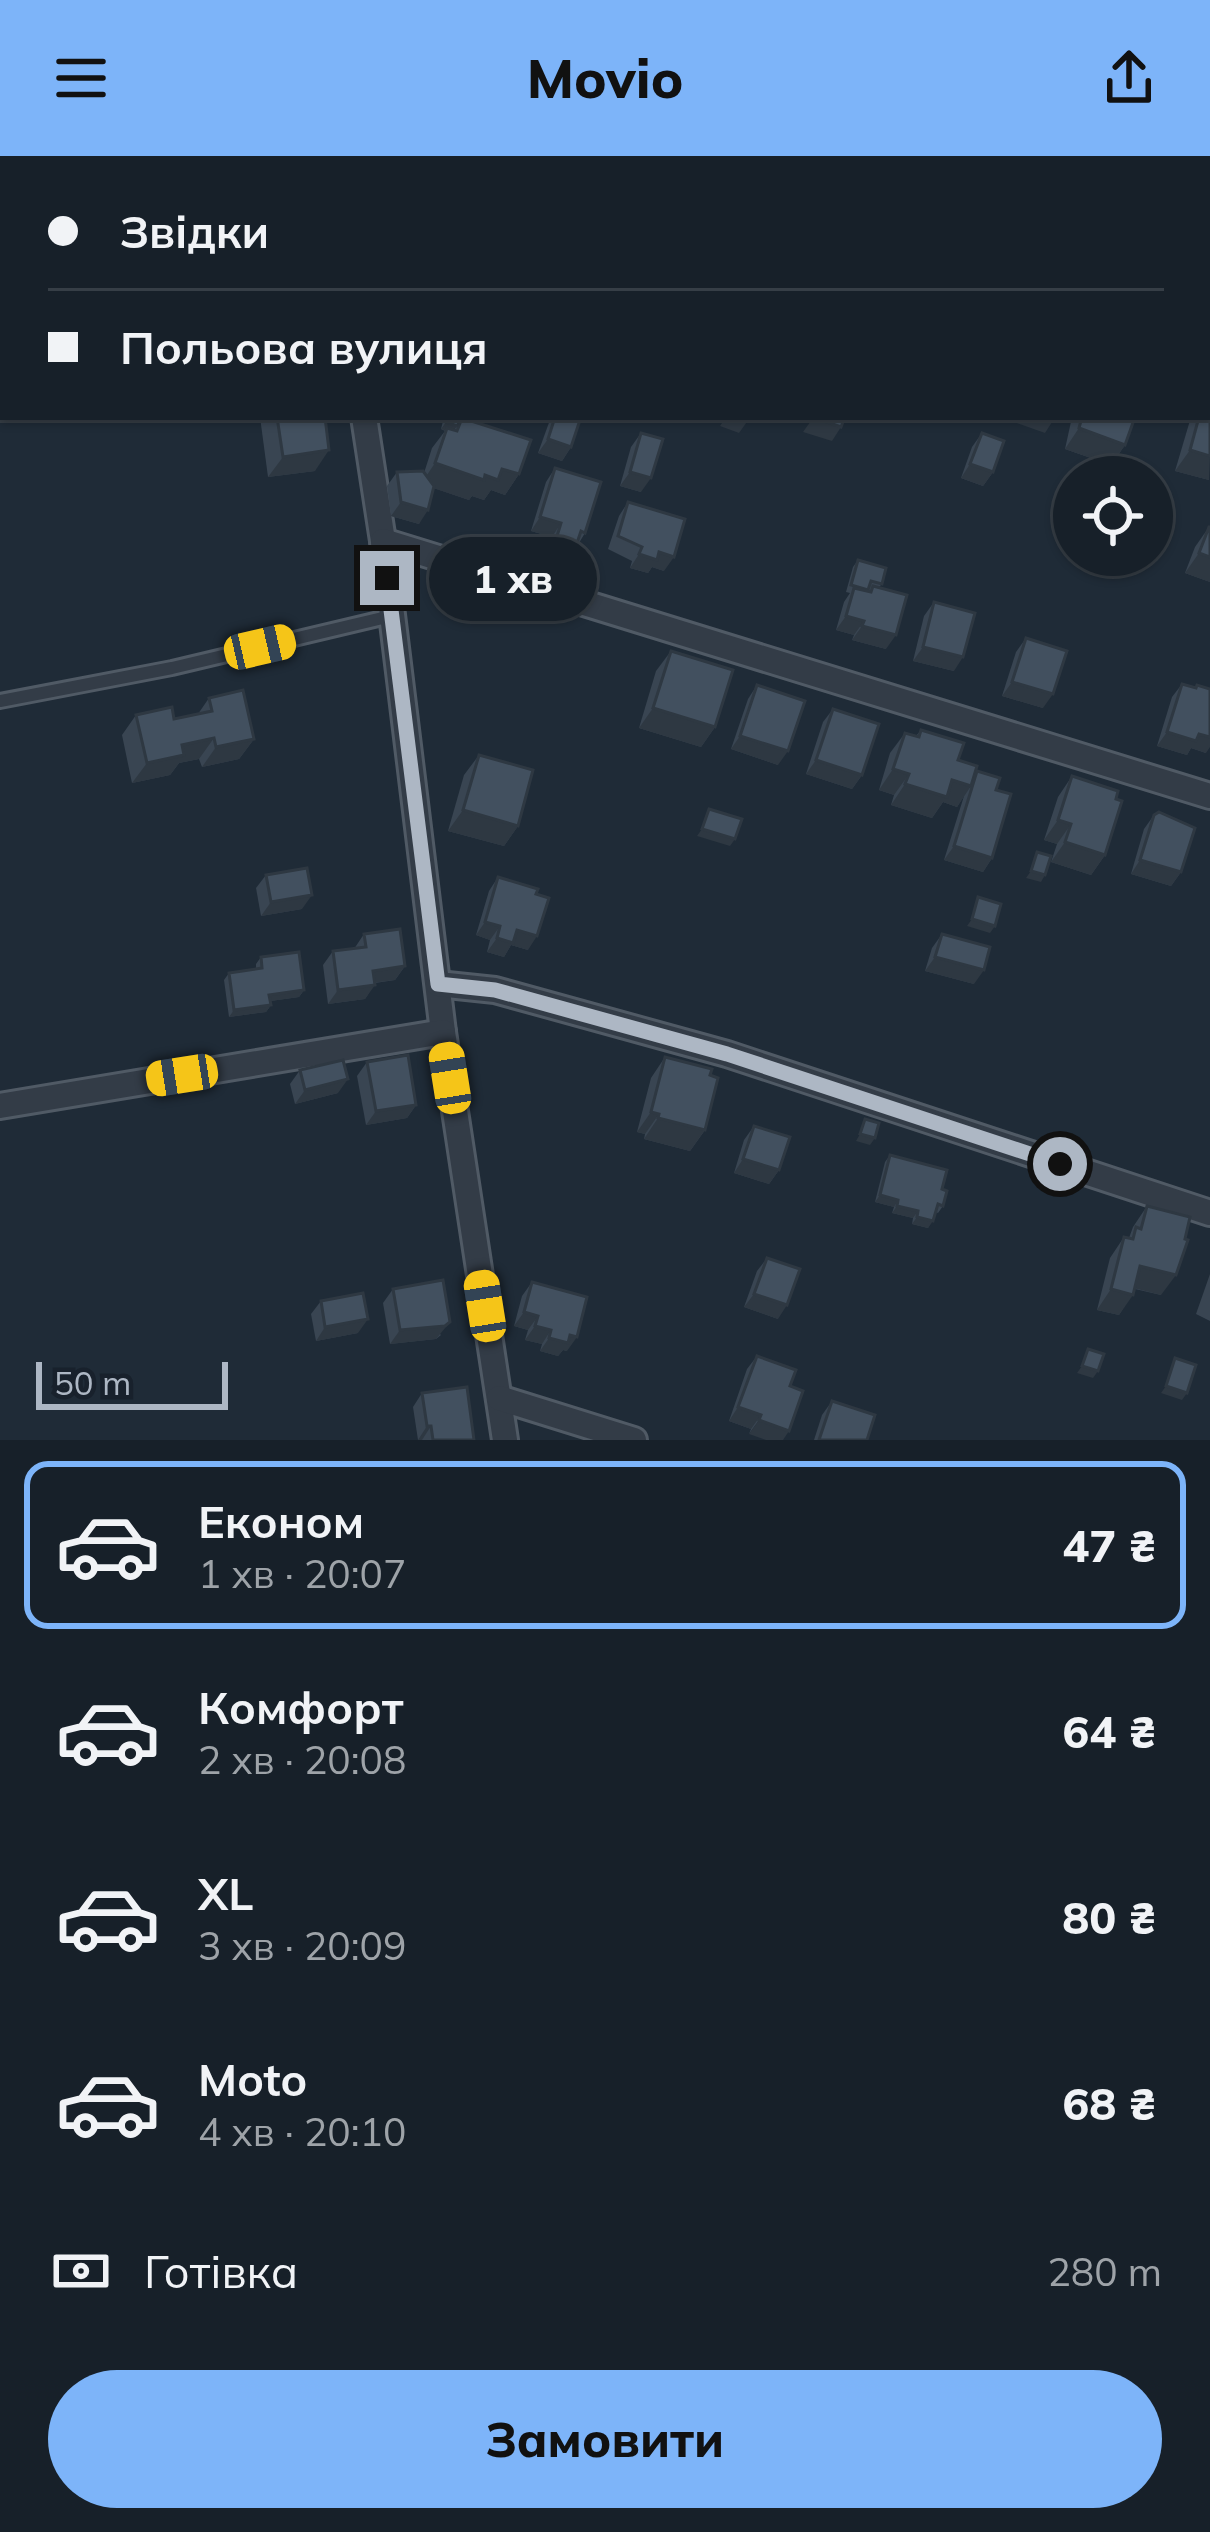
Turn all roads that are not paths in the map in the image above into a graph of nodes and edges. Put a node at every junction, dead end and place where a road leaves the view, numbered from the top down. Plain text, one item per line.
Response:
1 (364, 420) edge
2 (383, 541) junction
3 (391, 616) junction
4 (0, 701) edge
5 (1210, 796) edge
6 (438, 984) junction
7 (443, 1032) junction
8 (0, 1106) edge
9 (1210, 1213) edge
10 (499, 1398) junction
11 (505, 1440) edge
12 (634, 1440) edge

1 - 2 street
2 - 3 street
2 - 5 street
3 - 4 lane
3 - 6 street
6 - 7 street
6 - 9 street
7 - 8 street
7 - 10 street
10 - 11 street
10 - 12 street

